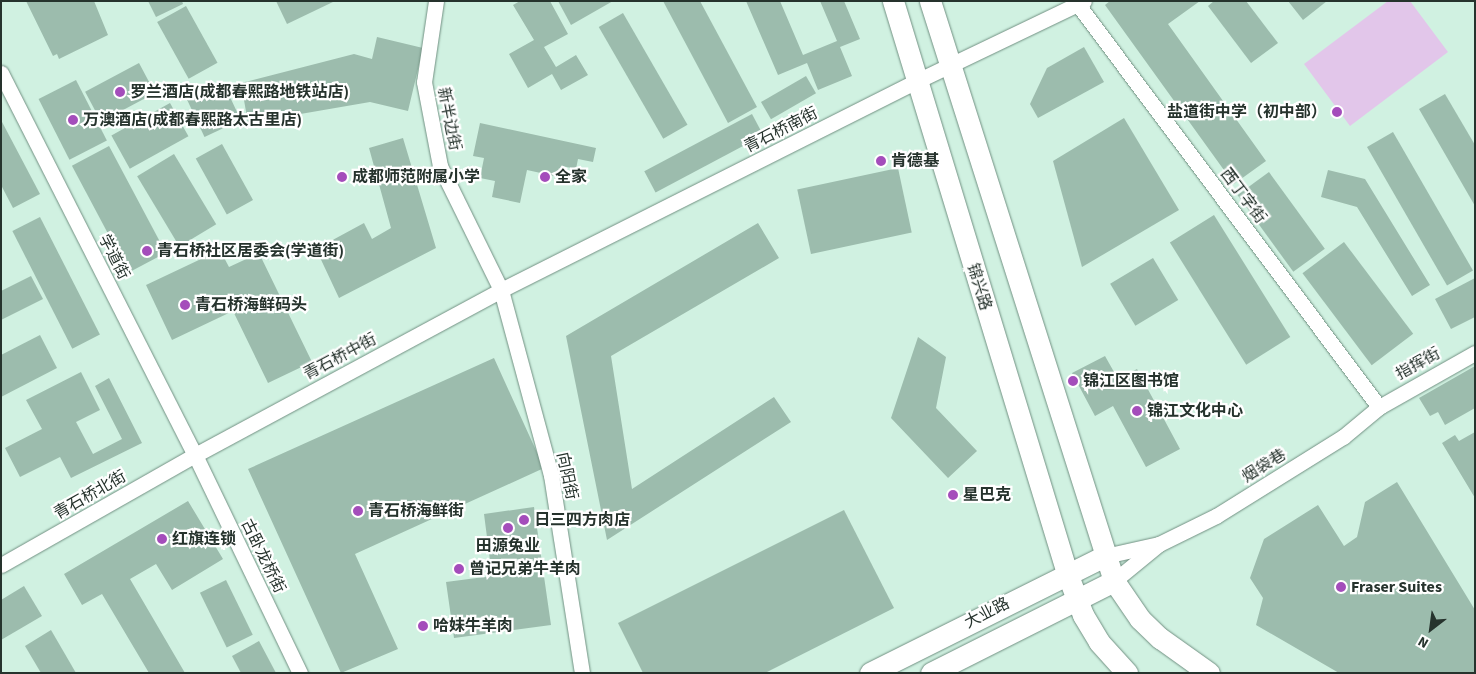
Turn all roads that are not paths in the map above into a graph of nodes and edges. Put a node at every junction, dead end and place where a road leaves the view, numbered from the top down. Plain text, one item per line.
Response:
1 (436, 1) edge
2 (893, 1) edge
3 (930, 1) edge
4 (1081, 4) edge
5 (950, 66) junction
6 (1, 74) edge
7 (917, 81) junction
8 (501, 290) junction
9 (1475, 353) edge
10 (1379, 407) junction
11 (195, 455) junction
12 (1159, 544) junction
13 (1105, 556) junction
14 (1, 566) edge
15 (1067, 573) junction
16 (1114, 581) junction
17 (1078, 598) junction
18 (300, 673) edge
19 (582, 673) edge
20 (870, 673) edge
21 (931, 673) edge
22 (1127, 673) edge
23 (1210, 673) edge

1 - 8 street, 新半边街
2 - 7 main road, 锦兴路
3 - 5 main road
4 - 5 street, 青石桥南街
4 - 10 street, 西丁字街
5 - 7 street, 青石桥南街
5 - 13 main road
6 - 11 street, 学道街
7 - 8 street, 青石桥南街
7 - 15 main road, 锦兴路
8 - 11 street, 青石桥中街
8 - 19 street, 向阳街
9 - 10 street, 指挥街
10 - 12 street, 烟袋巷
11 - 14 street, 青石桥北街
11 - 18 street, 古卧龙桥街
12 - 13 street
12 - 16 street
13 - 15 main road, 大业路
13 - 16 main road
15 - 17 main road, 锦兴路
15 - 20 main road, 大业路
16 - 17 main road, 大业路
16 - 23 main road
17 - 21 main road, 大业路
17 - 22 main road, 锦兴路

